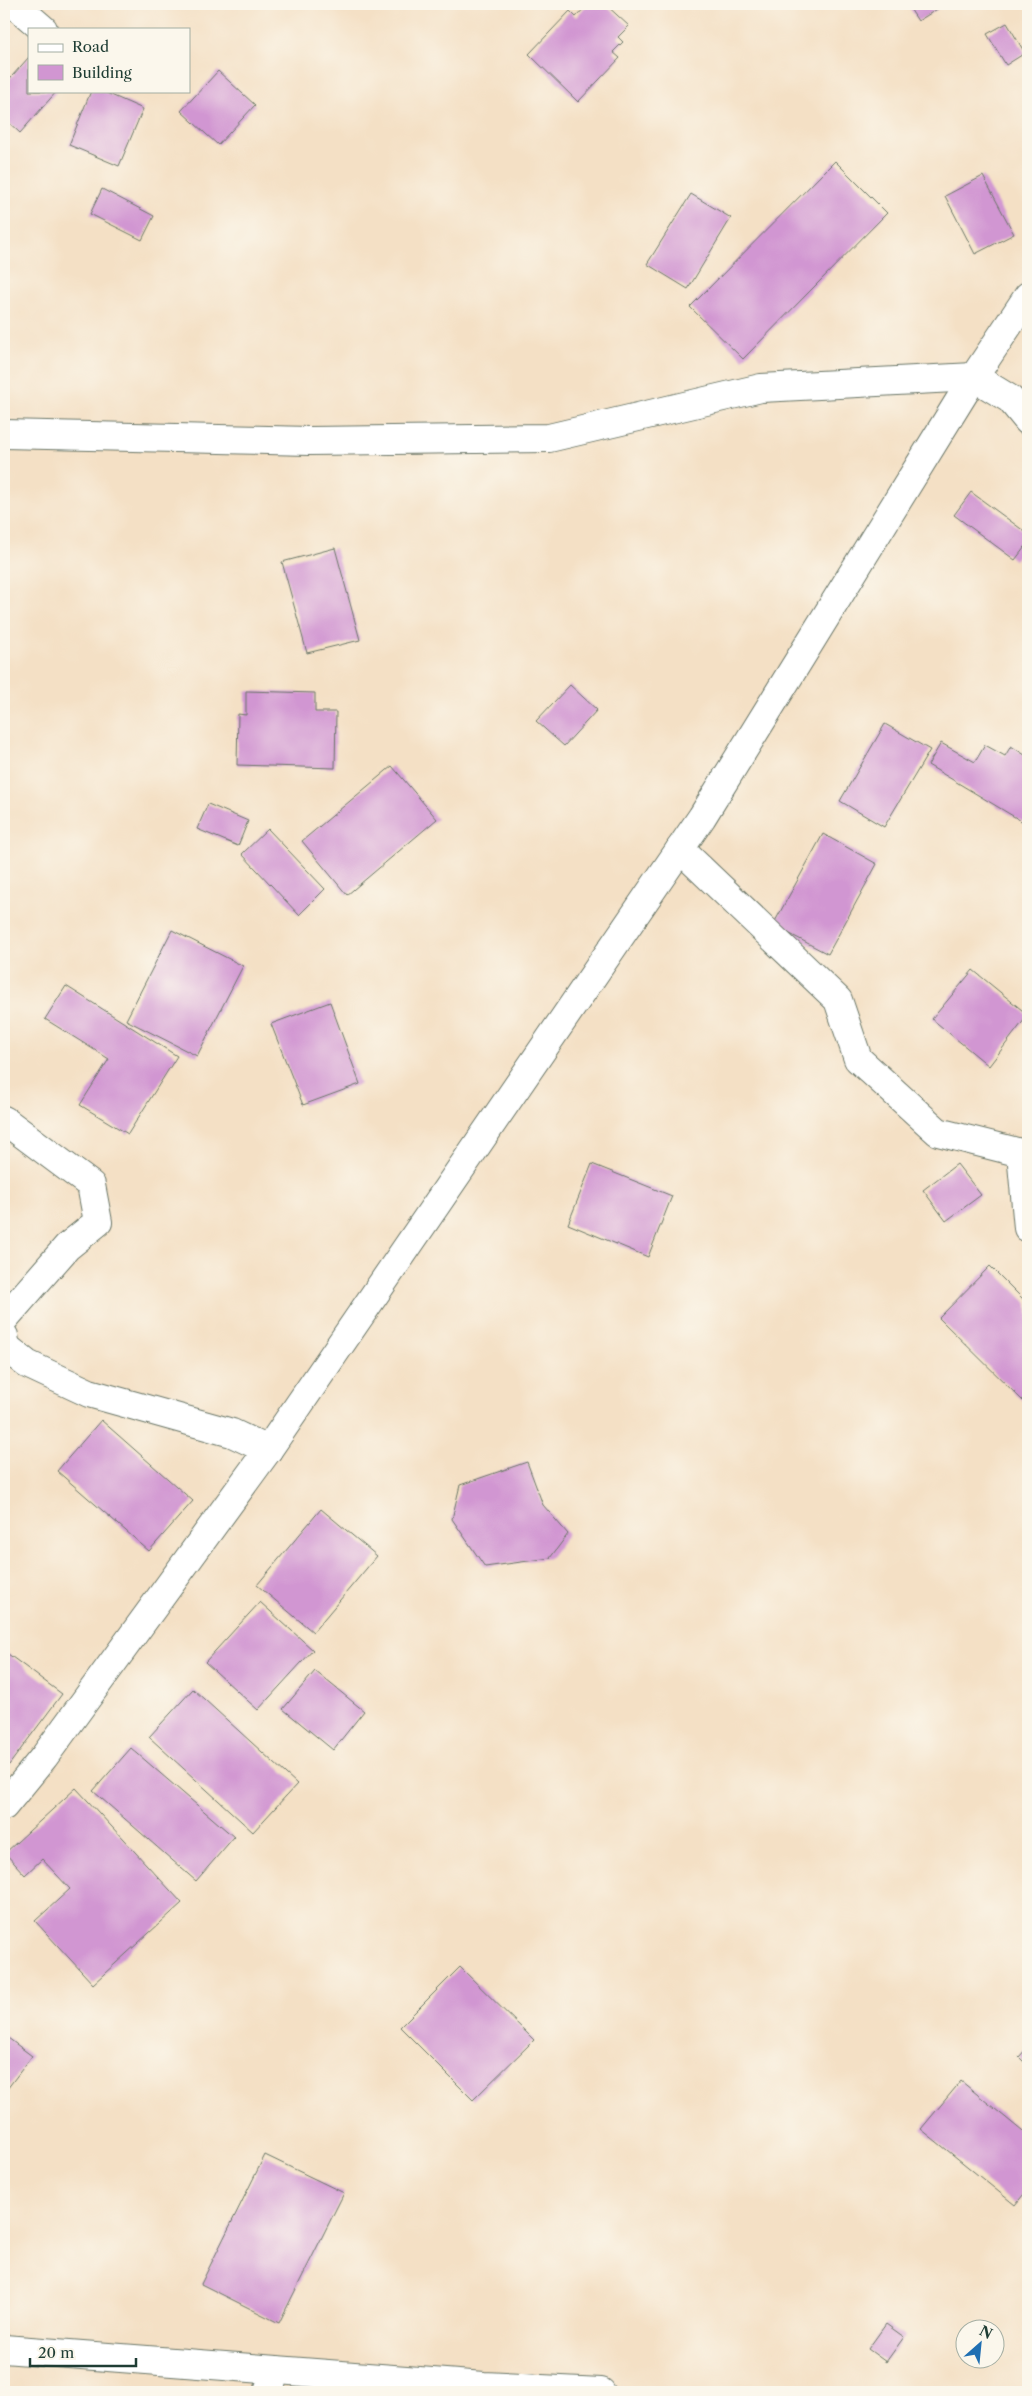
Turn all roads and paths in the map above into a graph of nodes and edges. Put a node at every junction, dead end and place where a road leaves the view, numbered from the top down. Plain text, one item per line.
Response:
1 (14, 4) edge
2 (42, 28) edge
3 (1028, 296) edge
4 (974, 377) junction
5 (1028, 421) edge
6 (4, 434) edge
7 (680, 849) junction
8 (4, 1120) edge
9 (1028, 1228) edge
10 (4, 1319) edge
11 (4, 1336) edge
12 (268, 1450) junction
13 (4, 1806) edge
14 (4, 2349) edge
15 (272, 2381) edge
16 (484, 2389) edge
17 (600, 2392) edge

1 - 2 street
3 - 4 street
4 - 5 street
4 - 6 street
4 - 7 street
7 - 9 street
7 - 12 street
8 - 10 street
11 - 12 street
12 - 13 street
14 - 15 street
15 - 16 street
16 - 17 street

